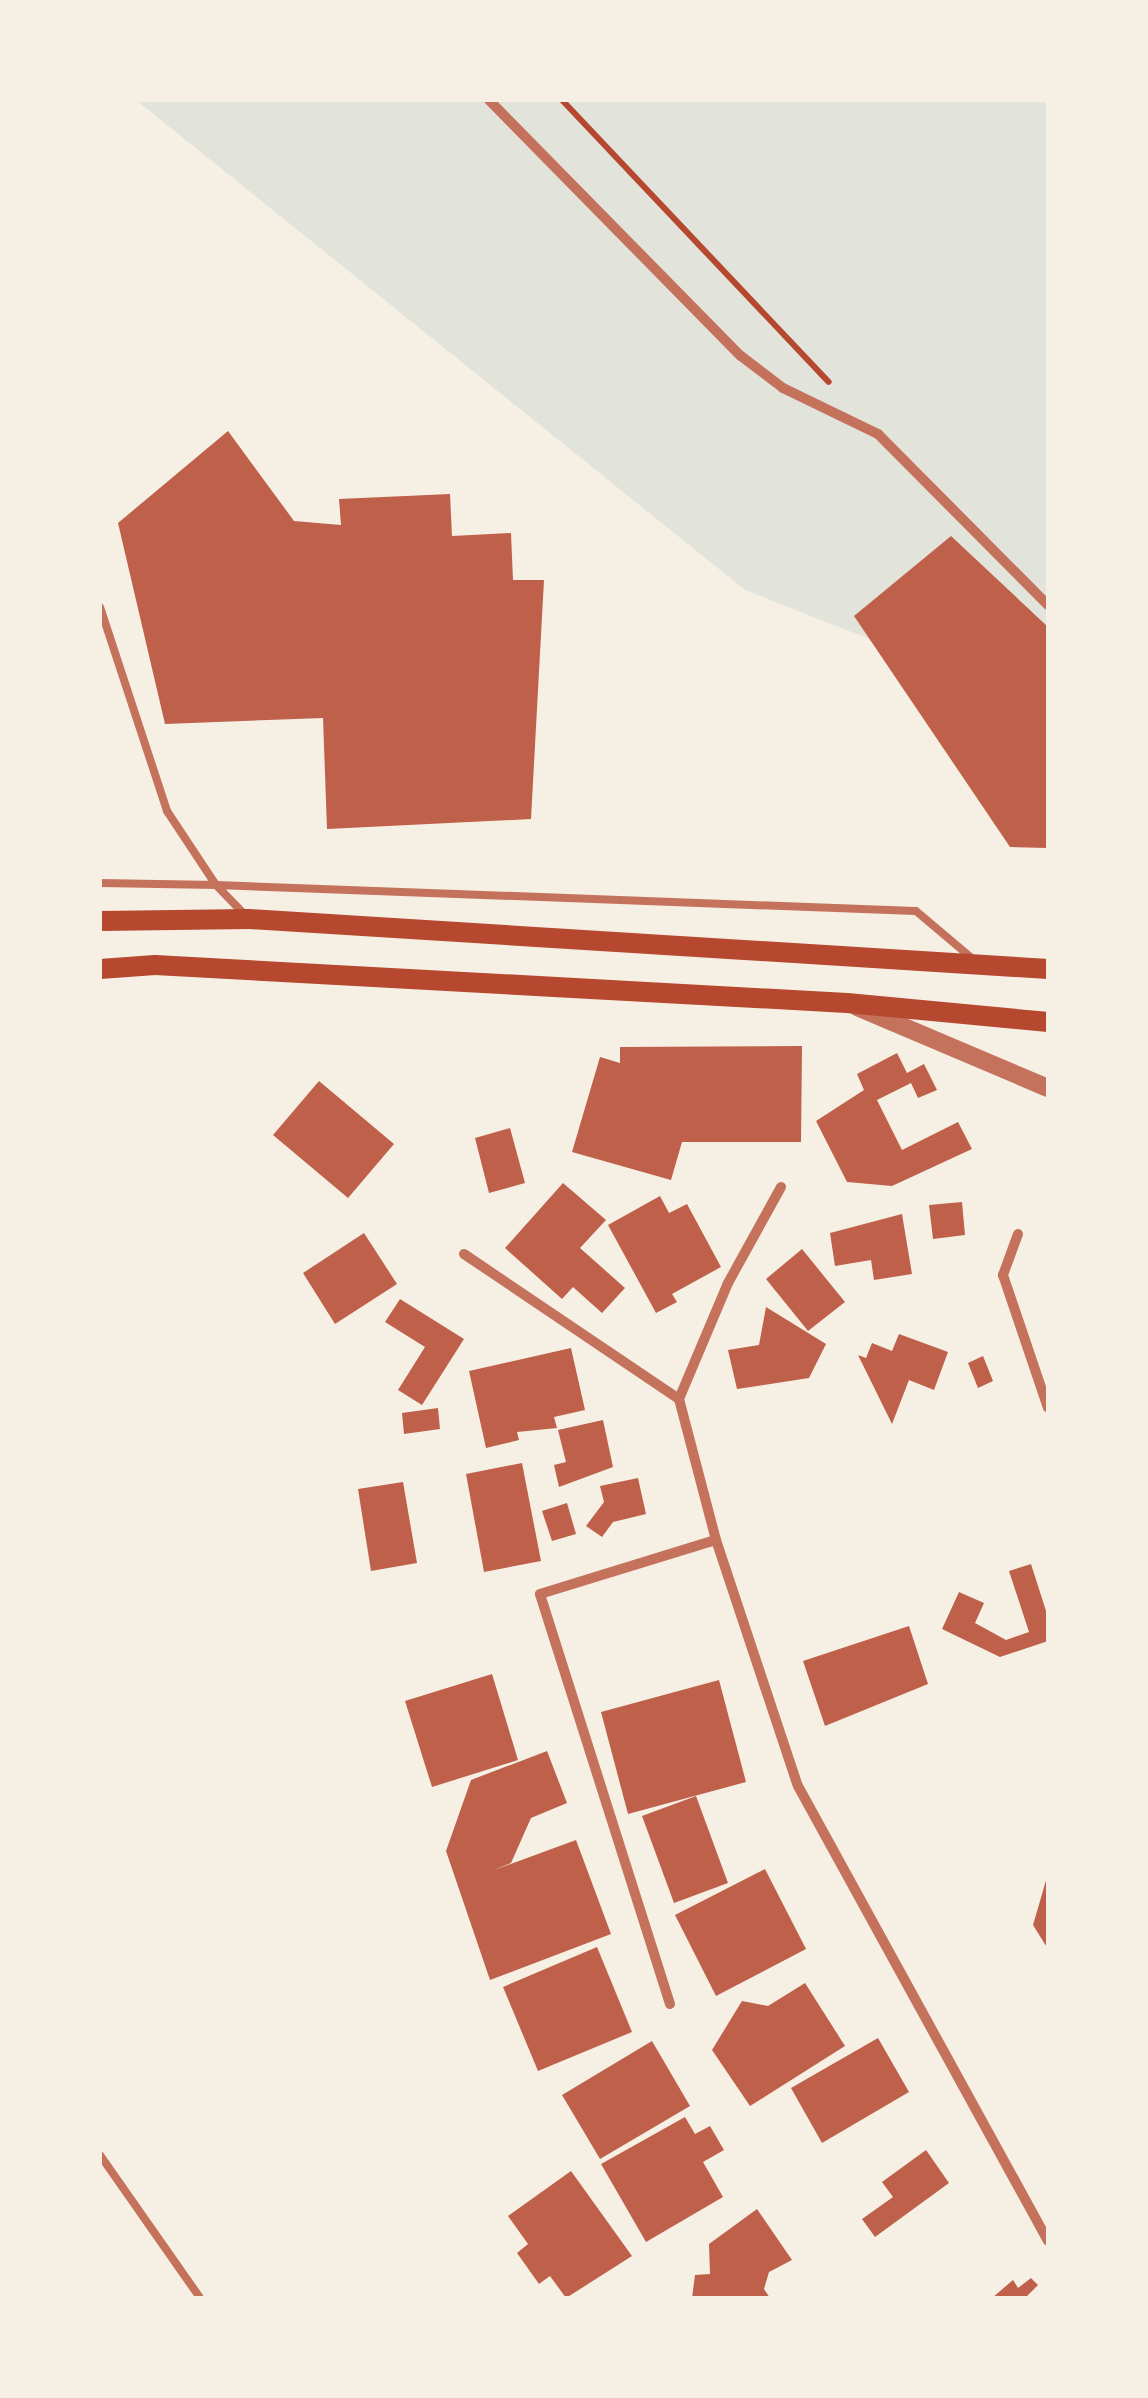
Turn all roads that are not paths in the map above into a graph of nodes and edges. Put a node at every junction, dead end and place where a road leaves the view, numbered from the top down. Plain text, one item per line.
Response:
1 (489, 100) edge
2 (1048, 605) edge
3 (100, 607) edge
4 (100, 883) edge
5 (216, 885) junction
6 (249, 920) junction
7 (100, 921) edge
8 (982, 968) junction
9 (1048, 969) edge
10 (100, 970) edge
11 (847, 1003) junction
12 (1048, 1022) edge
13 (1048, 1088) edge
14 (780, 1187) dead end
15 (1018, 1234) dead end
16 (464, 1254) dead end
17 (680, 1398) junction
18 (1048, 1408) edge
19 (716, 1540) junction
20 (670, 2004) dead end
21 (100, 2156) edge
22 (1048, 2240) edge
23 (200, 2298) edge

1 - 2 street
3 - 5 lane
4 - 5 lane
5 - 6 lane
5 - 8 lane
6 - 7 main road
6 - 8 main road
8 - 9 main road
10 - 11 main road
11 - 12 main road
11 - 13 street
14 - 17 street
15 - 18 street
16 - 17 street
17 - 19 street
19 - 20 street
19 - 22 street
21 - 23 lane

